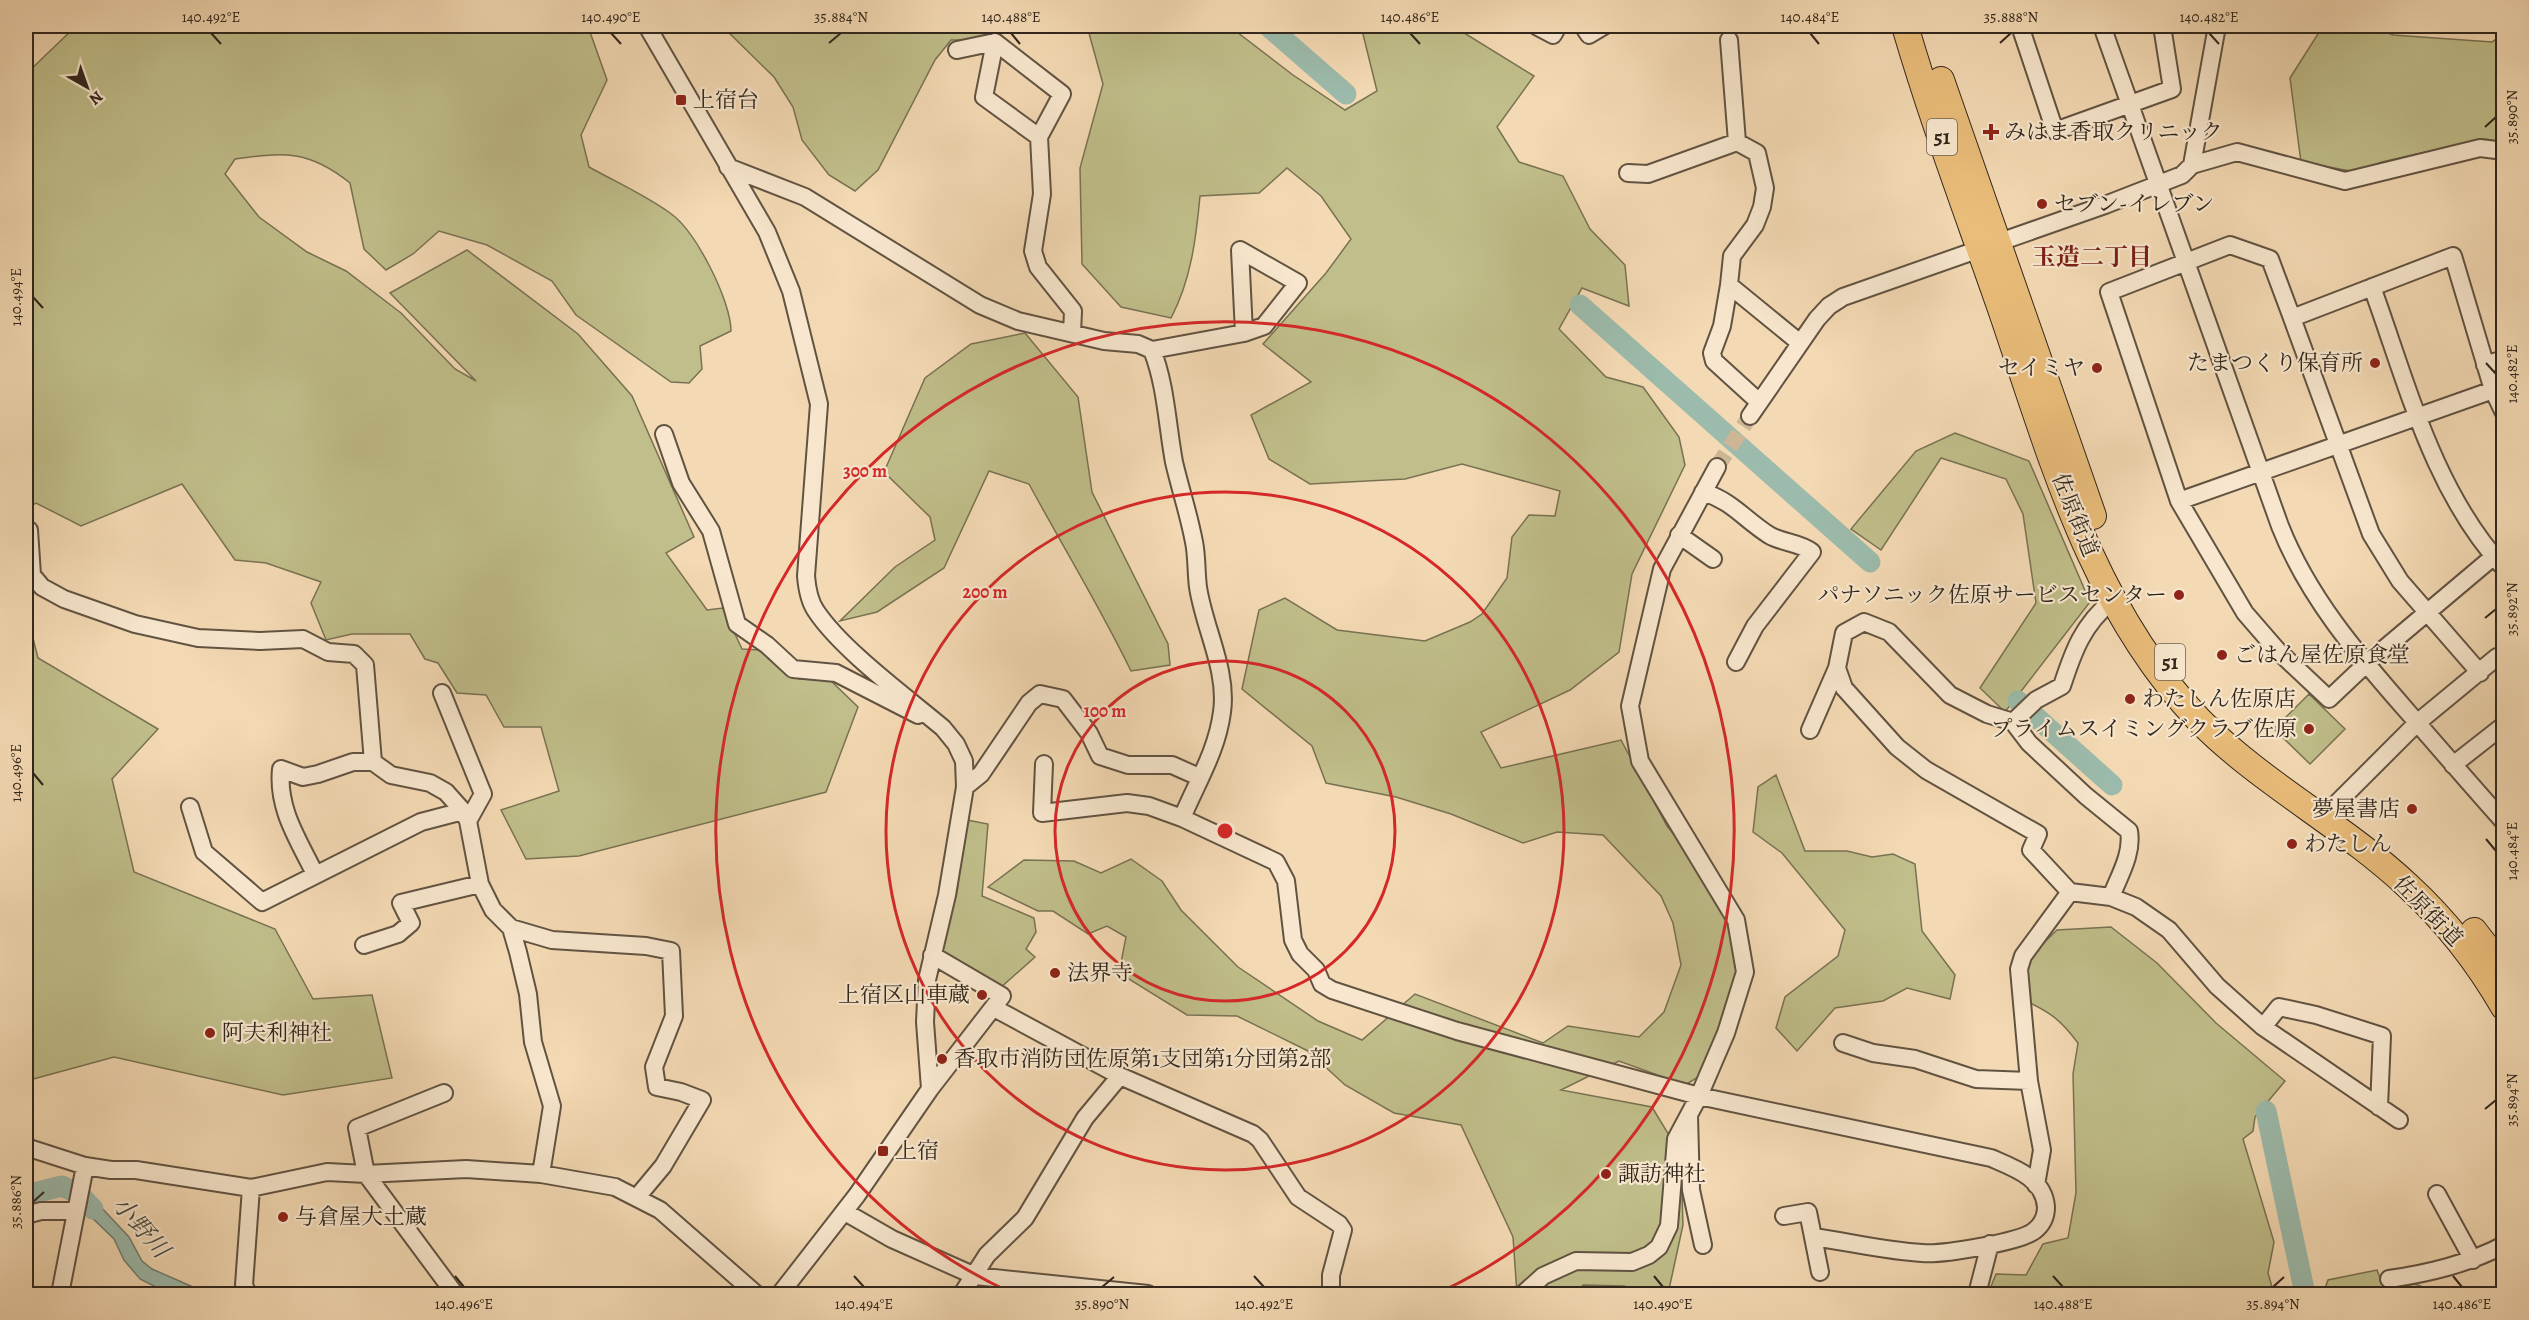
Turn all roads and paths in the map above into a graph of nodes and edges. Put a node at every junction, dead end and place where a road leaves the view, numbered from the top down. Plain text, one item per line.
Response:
1 (647, 26) edge
2 (1536, 26) edge
3 (1558, 26) edge
4 (1583, 26) edge
5 (1604, 26) edge
6 (1905, 26) edge
7 (1923, 26) edge
8 (2020, 26) edge
9 (2102, 26) edge
10 (2162, 26) edge
11 (2217, 26) edge
12 (1729, 40) dead end
13 (996, 42) junction
14 (957, 50) dead end
15 (2130, 105) junction
16 (1039, 137) junction
17 (1737, 142) junction
18 (2504, 151) edge
19 (2192, 165) junction
20 (728, 167) junction
21 (1628, 173) dead end
22 (2158, 183) junction
23 (1989, 245) junction
24 (2186, 262) junction
25 (1729, 285) junction
26 (2372, 287) junction
27 (2292, 318) junction
28 (1072, 333) junction
29 (1244, 333) junction
30 (1800, 343) junction
31 (1152, 350) junction
32 (2504, 359) edge
33 (2485, 365) junction
34 (2493, 390) junction
35 (2504, 413) edge
36 (2419, 416) junction
37 (664, 434) dead end
38 (2338, 444) junction
39 (1717, 467) tunnel mouth
40 (2261, 473) junction
41 (1703, 492) junction
42 (2179, 501) junction
43 (29, 530) dead end
44 (1679, 535) junction
45 (1713, 559) dead end
46 (2498, 562) edge
47 (2112, 601) junction
48 (2425, 613) junction
49 (2497, 657) dead end
50 (1736, 662) dead end
51 (2366, 664) junction
52 (1837, 668) junction
53 (2480, 673) junction
54 (442, 693) dead end
55 (2015, 719) junction
56 (2417, 723) junction
57 (2504, 725) edge
58 (943, 728) junction
59 (1810, 730) dead end
60 (373, 762) junction
61 (1044, 764) dead end
62 (2453, 765) junction
63 (1199, 777) junction
64 (964, 787) junction
65 (190, 807) dead end
66 (2332, 808) junction
67 (466, 816) junction
68 (1182, 818) junction
69 (2504, 822) edge
70 (315, 874) junction
71 (480, 884) junction
72 (2070, 892) junction
73 (2111, 897) junction
74 (511, 928) junction
75 (364, 945) dead end
76 (932, 955) junction
77 (2504, 970) edge
78 (2504, 1007) edge
79 (994, 1008) junction
80 (2263, 1027) junction
81 (1844, 1043) dead end
82 (1120, 1076) junction
83 (2029, 1082) junction
84 (930, 1089) junction
85 (444, 1093) dead end
86 (1699, 1096) junction
87 (2379, 1107) junction
88 (1689, 1112) junction
89 (2399, 1120) dead end
90 (26, 1147) edge
91 (85, 1166) junction
92 (366, 1174) junction
93 (541, 1174) junction
94 (2036, 1185) junction
95 (252, 1188) junction
96 (2437, 1194) dead end
97 (638, 1196) junction
98 (75, 1206) junction
99 (845, 1212) junction
100 (26, 1215) edge
101 (1784, 1216) dead end
102 (1813, 1237) junction
103 (1990, 1244) junction
104 (1703, 1245) dead end
105 (2504, 1245) edge
106 (2473, 1260) junction
107 (1820, 1272) dead end
108 (975, 1276) junction
109 (2389, 1279) dead end
110 (1066, 1290) edge
111 (60, 1294) edge
112 (248, 1294) edge
113 (455, 1294) edge
114 (756, 1294) edge
115 (780, 1294) edge
116 (962, 1294) edge
117 (1148, 1294) edge
118 (1331, 1294) edge
119 (1523, 1294) edge
120 (1977, 1294) edge

1 - 20 street
2 - 3 street
4 - 5 street
6 - 23 highway, 佐原街道 / 51
7 - 23 highway, 佐原街道 / 51
8 - 15 street
9 - 15 street
10 - 15 street
11 - 19 street
12 - 17 street
13 - 14 street
13 - 16 street
13 - 16 street
15 - 22 street
16 - 28 street
17 - 21 street
17 - 25 street
18 - 19 street
19 - 22 street
20 - 28 street
20 - 58 street
22 - 23 street
22 - 24 street
23 - 30 street
23 - 47 highway, 佐原街道 / 51
23 - 66 highway, 佐原街道 / 51
24 - 27 street
24 - 40 street
24 - 42 street
25 - 30 street
25 - 30 street
26 - 27 street
26 - 33 street
26 - 36 street
27 - 38 street
28 - 31 street
29 - 29 street
29 - 31 street
31 - 63 street
32 - 33 street
33 - 34 street
34 - 35 street
34 - 36 street
36 - 38 street
36 - 46 street
37 - 58 street
38 - 40 street
38 - 48 street
39 - 41 street
40 - 42 street
40 - 51 street
41 - 44 street
41 - 50 street
42 - 51 street
43 - 60 street
44 - 45 street
44 - 86 street
46 - 48 street
47 - 55 street
47 - 78 highway, 佐原街道 / 51
48 - 51 street
48 - 53 street
49 - 53 street
51 - 56 street
52 - 55 street
52 - 59 street
52 - 72 street
53 - 56 street
54 - 67 street
55 - 73 street
56 - 62 street
56 - 66 street
57 - 62 street
58 - 64 street
60 - 67 street
60 - 70 street
61 - 68 street
62 - 69 street
63 - 64 street
63 - 68 street
64 - 76 street
65 - 70 street
66 - 77 highway, 佐原街道 / 51
67 - 70 street
67 - 71 street
68 - 86 street
71 - 74 street
71 - 75 street
72 - 73 street
72 - 83 street
73 - 80 street
74 - 93 street
74 - 97 street
76 - 79 street
76 - 84 street
79 - 82 street
79 - 84 street
80 - 87 street
80 - 87 street
81 - 83 street
82 - 108 street
82 - 118 street
83 - 94 street
84 - 99 street
85 - 92 street
86 - 88 street
86 - 94 street
87 - 89 street
88 - 104 street
88 - 119 street
90 - 91 street
91 - 95 street
91 - 98 street
92 - 93 street
92 - 95 street
92 - 113 street
93 - 97 street
94 - 103 street
95 - 112 street
96 - 106 street
97 - 114 street
98 - 100 street
98 - 111 street
99 - 108 street
99 - 115 street
101 - 102 street
102 - 103 street
102 - 107 street
103 - 120 street
105 - 106 street
106 - 109 street
108 - 110 street
108 - 116 street
110 - 117 street

